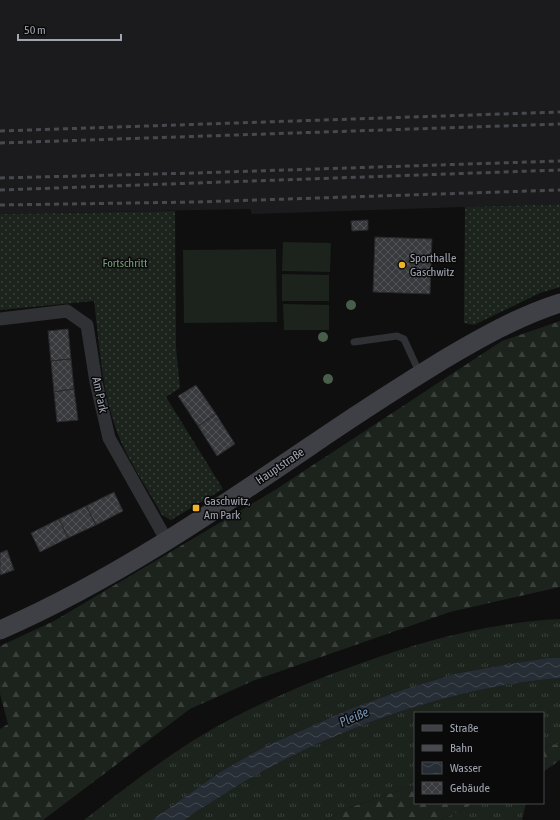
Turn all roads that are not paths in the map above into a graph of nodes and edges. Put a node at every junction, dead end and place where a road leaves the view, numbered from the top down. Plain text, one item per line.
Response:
1 (560, 303) edge
2 (0, 319) edge
3 (354, 342) dead end
4 (420, 374) junction
5 (167, 541) junction
6 (0, 630) edge

1 - 4 main road, Hauptstraße
2 - 5 street, Am Park
3 - 4 lane
4 - 5 main road, Hauptstraße
5 - 6 main road, Hauptstraße

